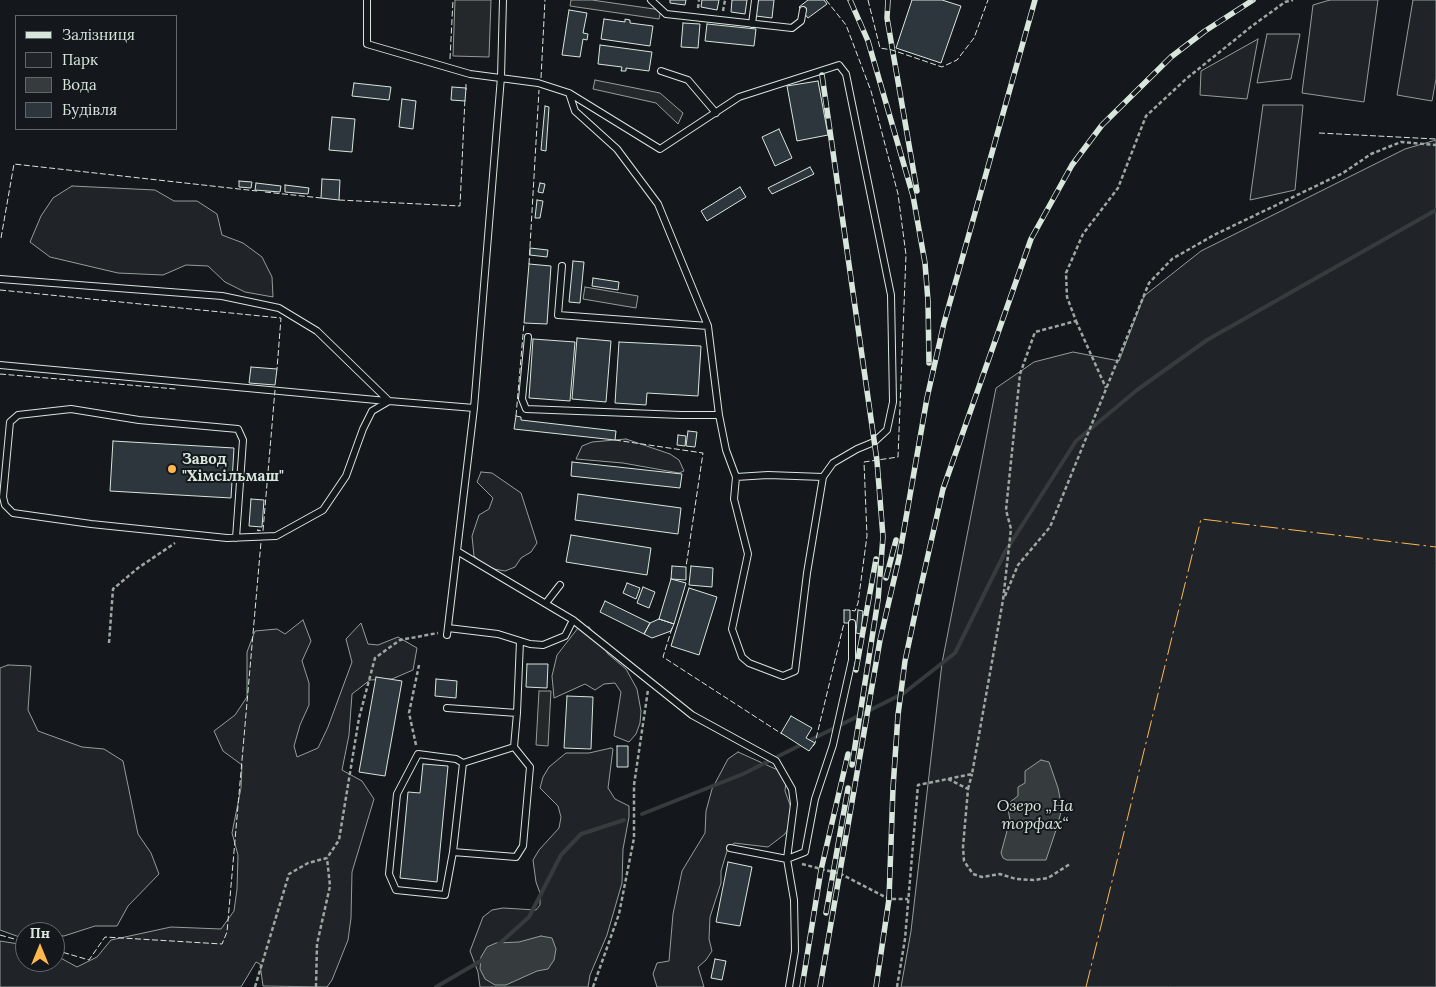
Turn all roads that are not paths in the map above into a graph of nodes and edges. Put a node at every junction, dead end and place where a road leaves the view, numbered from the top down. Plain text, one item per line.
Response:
1 (367, 0) edge
2 (503, 0) edge
3 (651, 0) edge
4 (755, 0) edge
5 (803, 10) dead end
6 (752, 24) junction
7 (661, 70) dead end
8 (501, 76) junction
9 (569, 92) junction
10 (716, 113) junction
11 (562, 266) dead end
12 (0, 279) edge
13 (708, 326) junction
14 (528, 337) dead end
15 (0, 366) edge
16 (389, 401) junction
17 (474, 408) junction
18 (719, 415) junction
19 (823, 477) junction
20 (736, 478) junction
21 (236, 538) junction
22 (457, 551) junction
23 (560, 585) dead end
24 (546, 603) junction
25 (573, 620) junction
26 (852, 623) dead end
27 (520, 641) junction
28 (446, 708) dead end
29 (517, 713) junction
30 (514, 747) junction
31 (463, 763) junction
32 (730, 848) dead end
33 (454, 852) junction
34 (787, 859) junction
35 (790, 987) edge

1 - 8 lane
2 - 8 lane
3 - 6 lane
4 - 6 lane
5 - 6 lane
7 - 10 lane
8 - 9 lane
8 - 17 lane
9 - 10 lane
9 - 13 lane
10 - 19 lane
11 - 13 lane
12 - 16 lane
13 - 18 lane
14 - 18 lane
15 - 16 lane
16 - 17 lane
16 - 21 lane
17 - 22 lane
18 - 20 lane
19 - 20 lane
19 - 20 lane
21 - 21 lane
22 - 24 lane
22 - 27 lane
23 - 24 lane
24 - 25 lane
25 - 27 lane
25 - 34 lane
26 - 34 lane
27 - 29 lane
28 - 29 lane
29 - 30 lane
30 - 31 lane
30 - 33 lane
31 - 33 lane
31 - 33 lane
32 - 34 lane
34 - 35 lane

